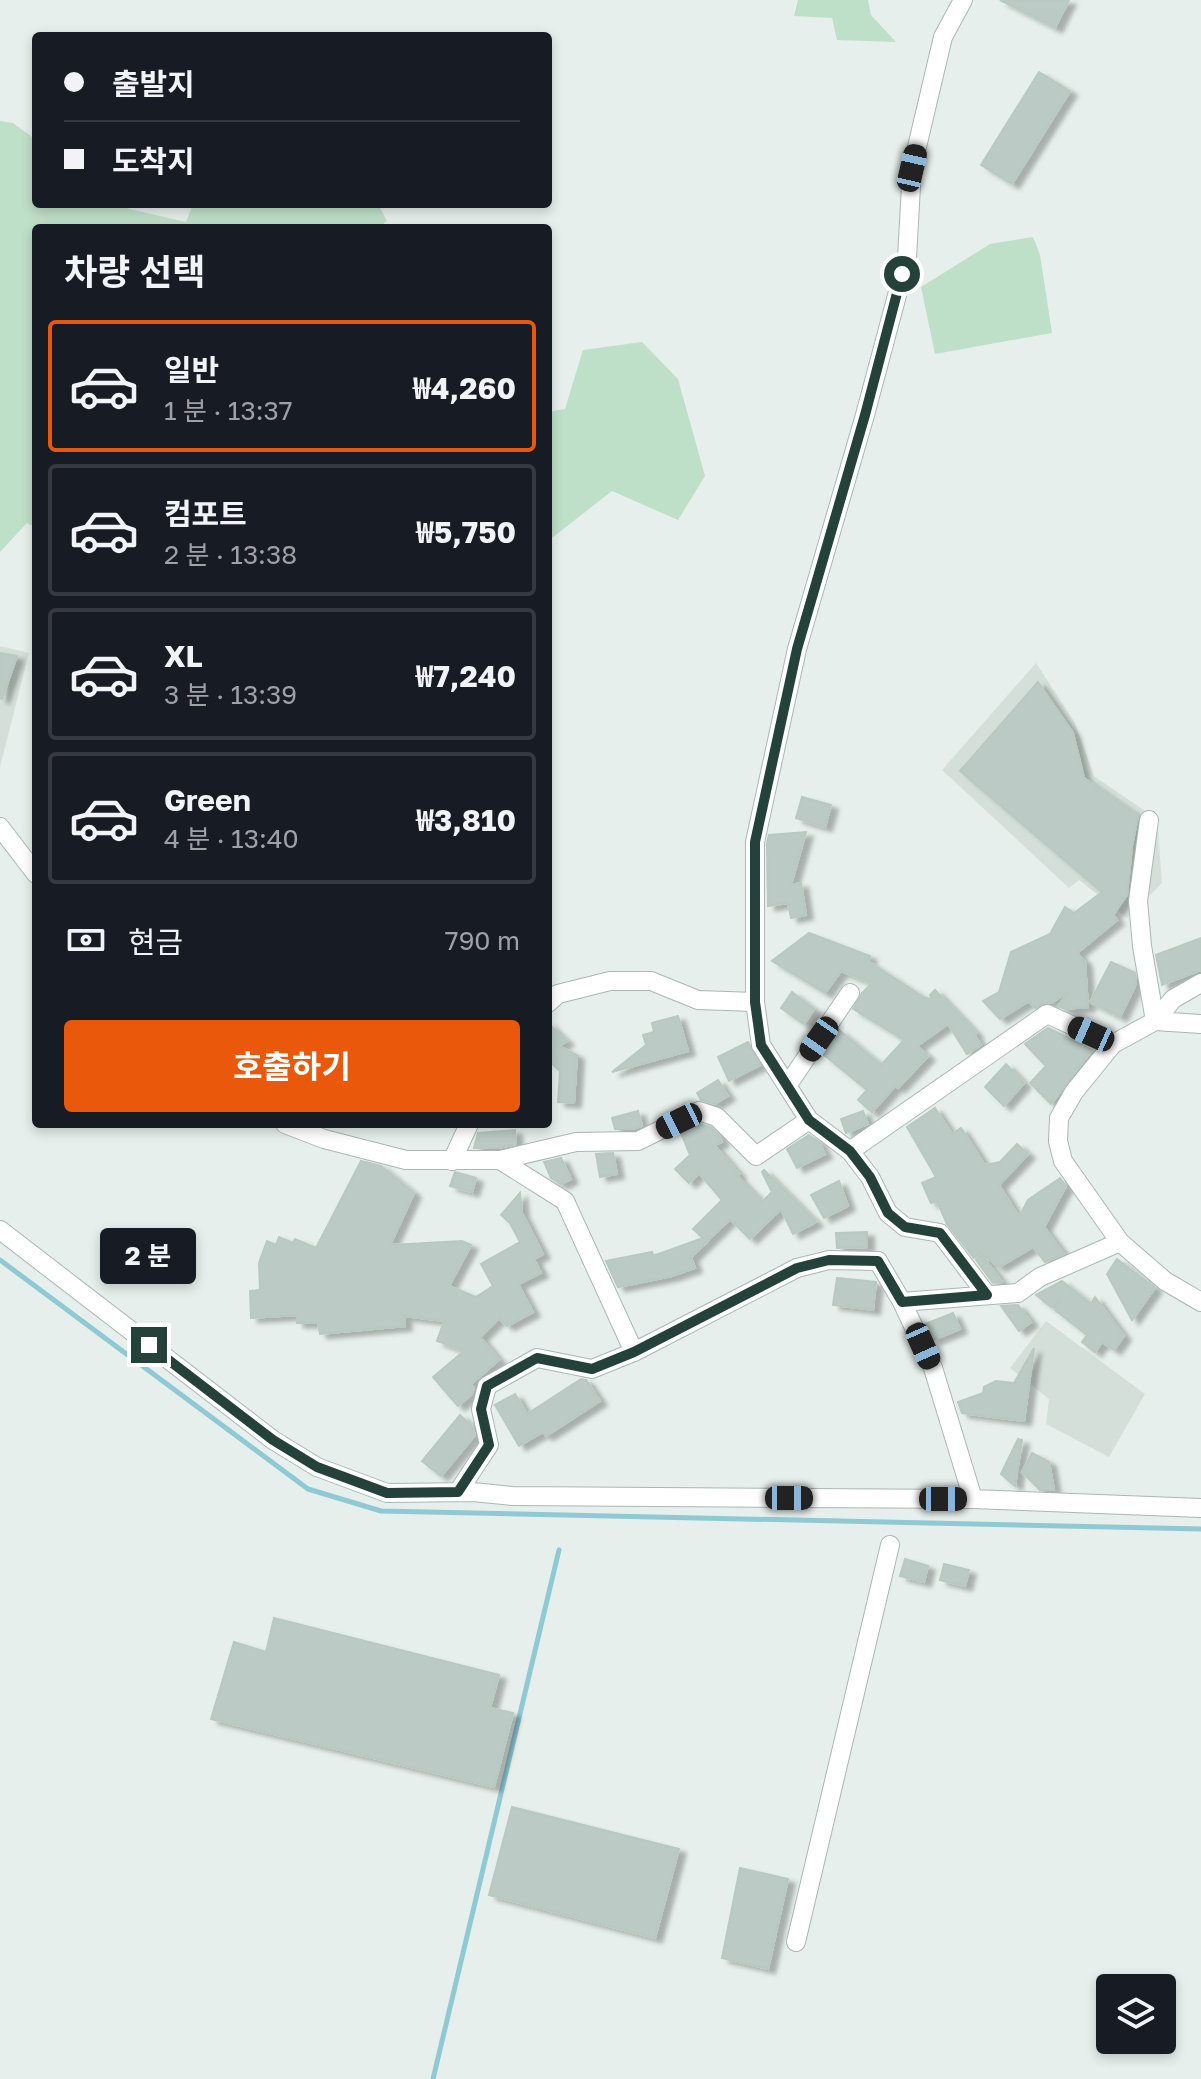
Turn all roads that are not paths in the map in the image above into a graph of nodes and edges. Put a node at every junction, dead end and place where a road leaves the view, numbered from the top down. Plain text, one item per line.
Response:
1 (963, 0) edge
2 (1149, 820) dead end
3 (0, 827) edge
4 (32, 869) edge
5 (1201, 983) edge
6 (850, 993) dead end
7 (552, 999) edge
8 (755, 1002) junction
9 (1155, 1021) junction
10 (1201, 1024) edge
11 (1113, 1044) junction
12 (787, 1086) junction
13 (809, 1120) junction
14 (295, 1128) edge
15 (467, 1128) edge
16 (850, 1151) junction
17 (500, 1160) junction
18 (452, 1161) junction
19 (0, 1230) edge
20 (1120, 1242) junction
21 (987, 1295) junction
22 (902, 1302) junction
23 (1201, 1302) edge
24 (634, 1352) junction
25 (458, 1492) junction
26 (973, 1499) junction
27 (1201, 1508) edge
28 (890, 1545) dead end
29 (796, 1942) dead end

1 - 8 street
2 - 9 street
3 - 4 street
5 - 9 street
6 - 12 street
7 - 8 street
8 - 12 street
9 - 10 street
9 - 11 street
11 - 16 street
11 - 20 street
12 - 13 street
13 - 16 street
13 - 17 street
14 - 18 street
15 - 18 street
16 - 21 street
17 - 18 street
17 - 24 street
19 - 25 street
20 - 21 street
20 - 23 street
21 - 22 street
22 - 24 street
22 - 26 street
24 - 25 street
25 - 26 street
26 - 27 street
28 - 29 street

